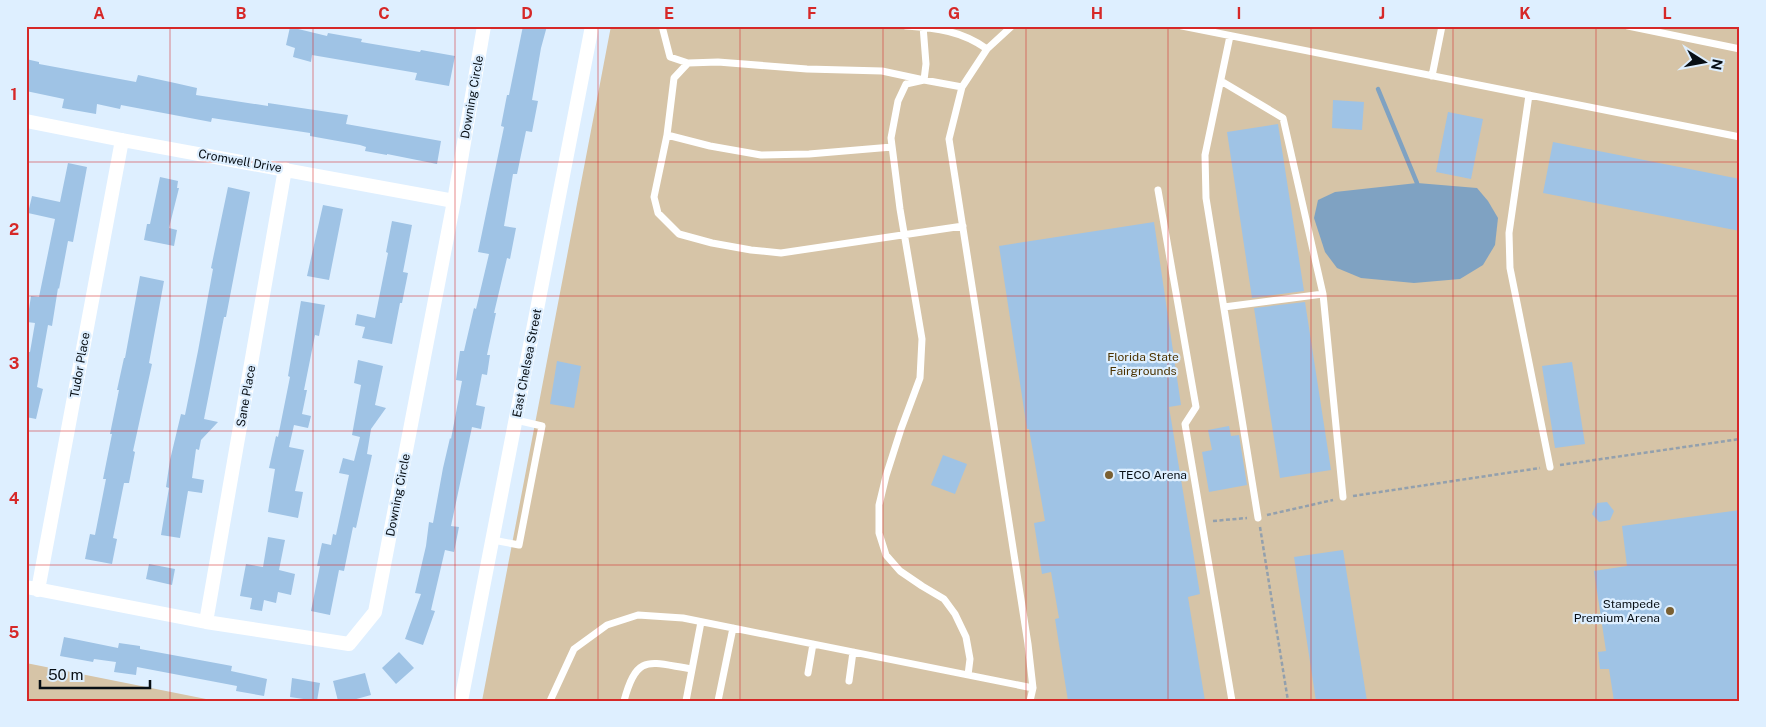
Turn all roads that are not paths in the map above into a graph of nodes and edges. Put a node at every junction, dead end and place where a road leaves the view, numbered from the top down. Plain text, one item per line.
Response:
1 (484, 26) edge
2 (592, 26) edge
3 (662, 26) edge
4 (906, 26) edge
5 (1012, 26) edge
6 (1182, 26) edge
7 (1442, 26) edge
8 (1628, 26) edge
9 (923, 27) edge
10 (1230, 36) junction
11 (1740, 49) edge
12 (987, 50) junction
13 (688, 63) junction
14 (1432, 76) junction
15 (924, 80) junction
16 (1221, 81) junction
17 (962, 87) junction
18 (1529, 95) junction
19 (26, 121) edge
20 (667, 135) junction
21 (1740, 137) edge
22 (122, 140) junction
23 (892, 146) junction
24 (285, 169) junction
25 (1158, 190) dead end
26 (454, 201) junction
27 (963, 226) junction
28 (904, 235) junction
29 (1323, 294) junction
30 (1224, 307) junction
31 (516, 420) junction
32 (1550, 467) road end
33 (1343, 497) road end
34 (1258, 518) road end
35 (493, 540) junction
36 (32, 589) edge
37 (206, 622) junction
38 (701, 622) junction
39 (733, 628) junction
40 (813, 644) junction
41 (853, 652) junction
42 (692, 669) junction
43 (808, 673) dead end
44 (968, 675) junction
45 (849, 681) dead end
46 (1033, 688) junction
47 (461, 701) edge
48 (550, 701) edge
49 (624, 701) edge
50 (686, 701) edge
51 (718, 701) edge
52 (1030, 701) edge
53 (1232, 701) edge

1 - 26 street, Downing Circle
2 - 31 street, East Chelsea Street
3 - 13 lane
4 - 9 lane
5 - 12 lane
6 - 10 lane
7 - 14 lane
8 - 11 lane
9 - 12 lane
9 - 15 lane
10 - 14 lane
10 - 16 lane
12 - 17 lane
13 - 15 lane
13 - 20 lane
14 - 18 lane
15 - 17 lane
15 - 23 lane
16 - 29 lane
16 - 30 lane
17 - 27 lane
18 - 21 lane
18 - 32 lane
19 - 22 street, Cromwell Drive
20 - 23 lane
20 - 28 lane
22 - 24 street, Cromwell Drive
22 - 36 street, Tudor Place
23 - 28 lane
24 - 26 street, Cromwell Drive
24 - 37 street, Sane Place
25 - 53 lane
26 - 37 street, Downing Circle
27 - 28 lane
27 - 46 lane
28 - 44 lane
29 - 30 lane
29 - 33 lane
30 - 34 lane
31 - 35 street, East Chelsea Street
31 - 35 lane
35 - 47 street, East Chelsea Street
36 - 37 street, Downing Circle
38 - 39 lane
38 - 42 lane
38 - 48 lane
39 - 40 lane
39 - 51 lane
40 - 41 lane
40 - 43 lane
41 - 44 lane
41 - 45 lane
42 - 49 lane
42 - 50 lane
44 - 46 lane
46 - 52 lane

